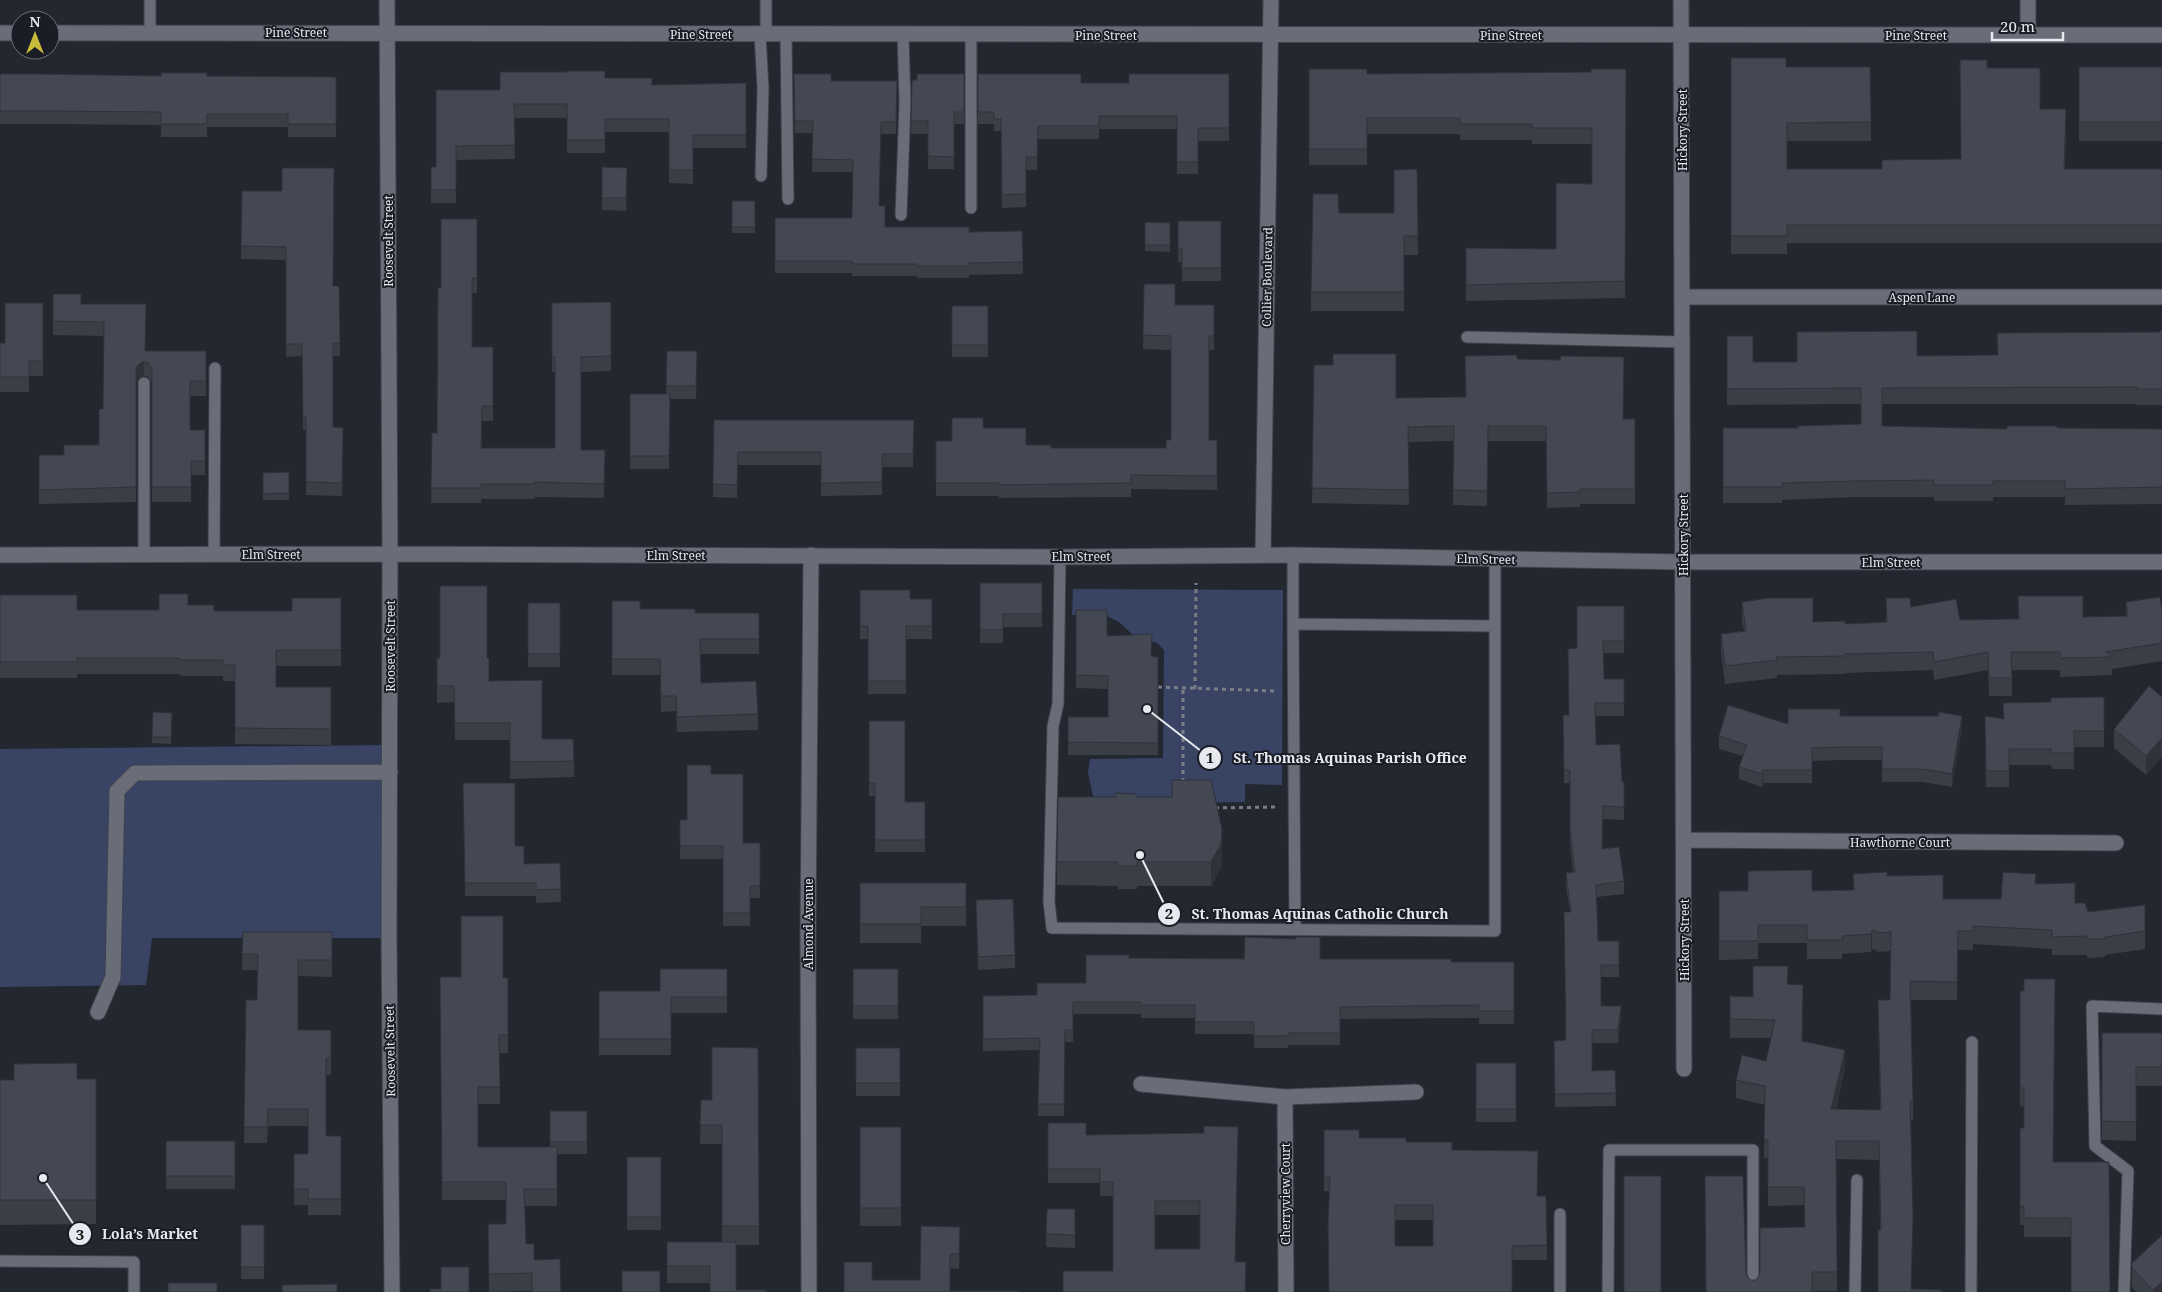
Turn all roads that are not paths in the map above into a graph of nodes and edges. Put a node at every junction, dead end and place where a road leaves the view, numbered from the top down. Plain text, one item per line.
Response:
1 (150, 0) edge
2 (387, 0) edge
3 (766, 0) edge
4 (1271, 0) edge
5 (1682, 0) edge
6 (2028, 0) edge
7 (387, 32) junction
8 (60, 33) edge
9 (150, 33) junction
10 (763, 34) junction
11 (786, 34) junction
12 (903, 34) junction
13 (970, 35) junction
14 (1271, 35) junction
15 (1682, 35) junction
16 (2028, 35) junction
17 (2162, 35) edge
18 (761, 176) dead end
19 (788, 199) dead end
20 (971, 208) dead end
21 (901, 215) dead end
22 (1682, 297) junction
23 (2162, 297) edge
24 (1467, 338) dead end
25 (1683, 342) junction
26 (215, 368) dead end
27 (144, 383) dead end
28 (144, 554) junction
29 (214, 554) junction
30 (390, 554) junction
31 (0, 555) edge
32 (811, 555) junction
33 (1263, 555) junction
34 (1293, 555) junction
35 (1060, 557) junction
36 (1495, 559) junction
37 (1683, 562) junction
38 (2162, 562) edge
39 (1293, 624) junction
40 (1495, 626) junction
41 (390, 772) junction
42 (1684, 840) junction
43 (2116, 843) dead end
44 (1295, 930) junction
45 (2162, 1009) edge
46 (98, 1012) dead end
47 (1972, 1042) dead end
48 (1684, 1069) dead end
49 (1141, 1084) dead end
50 (1416, 1092) dead end
51 (1285, 1097) junction
52 (1857, 1180) dead end
53 (1560, 1214) dead end
54 (0, 1261) edge
55 (134, 1292) edge
56 (392, 1292) edge
57 (809, 1292) edge
58 (1286, 1292) edge
59 (1560, 1292) edge
60 (1608, 1292) edge
61 (1753, 1292) edge
62 (1856, 1292) edge
63 (1971, 1292) edge
64 (2124, 1292) edge

1 - 9 lane
2 - 7 street, Roosevelt Street
3 - 10 lane
4 - 14 street, Collier Boulevard
5 - 15 street, Hickory Street
6 - 16 street
7 - 9 street, Pine Street
7 - 10 street, Pine Street
7 - 30 street, Roosevelt Street
8 - 9 street, Pine Street
10 - 11 street, Pine Street
10 - 18 lane
11 - 12 street, Pine Street
11 - 19 lane
12 - 13 street, Pine Street
12 - 21 lane
13 - 14 street, Pine Street
13 - 20 lane
14 - 15 street, Pine Street
14 - 33 street, Collier Boulevard
15 - 16 street, Pine Street
15 - 22 street, Hickory Street
16 - 17 street, Pine Street
22 - 23 street, Aspen Lane
22 - 25 street, Hickory Street
24 - 25 lane
25 - 37 street, Hickory Street
26 - 29 lane
27 - 28 lane
28 - 29 street, Elm Street
28 - 31 street, Elm Street
29 - 30 street, Elm Street
30 - 32 street, Elm Street
30 - 41 street, Roosevelt Street
32 - 35 street, Elm Street
32 - 57 street, Almond Avenue
33 - 34 street, Elm Street
33 - 35 street, Elm Street
34 - 36 street, Elm Street
34 - 39 lane
35 - 44 lane
36 - 37 street, Elm Street
36 - 40 lane
37 - 38 street, Elm Street
37 - 42 street, Hickory Street
39 - 40 lane
39 - 44 lane
40 - 44 lane
41 - 46 street
41 - 56 street, Roosevelt Street
42 - 43 street, Hawthorne Court
42 - 48 street, Hickory Street
45 - 64 lane
47 - 63 lane
49 - 51 street
50 - 51 street
51 - 58 street, Cherryview Court
52 - 62 lane
53 - 59 lane
54 - 55 lane
60 - 61 lane

